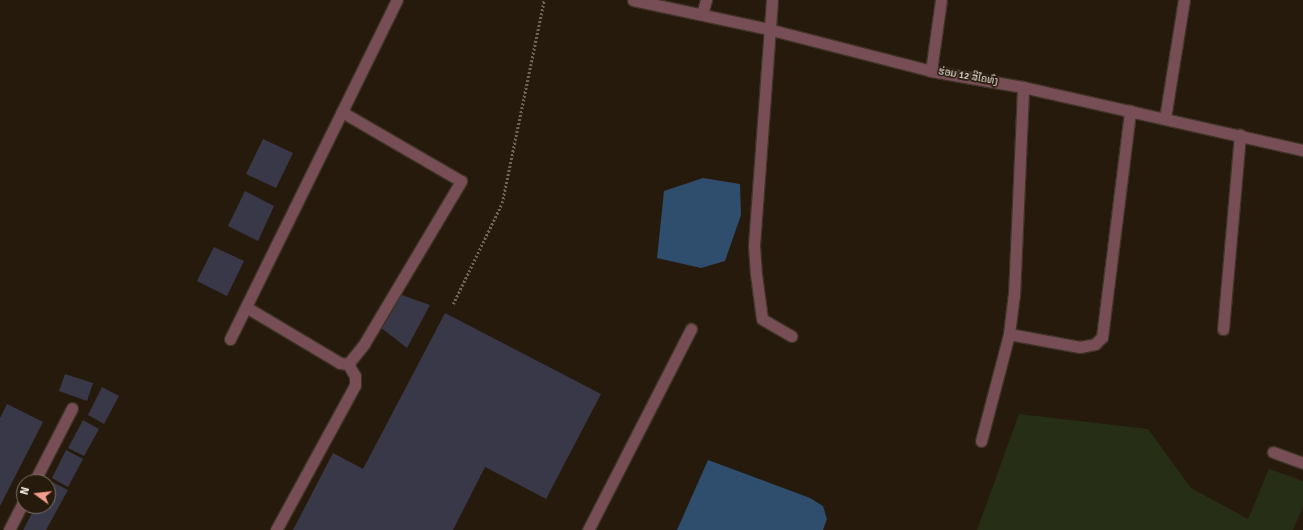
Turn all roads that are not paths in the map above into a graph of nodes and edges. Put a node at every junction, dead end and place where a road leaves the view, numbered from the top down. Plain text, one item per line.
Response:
1 (397, 0) edge
2 (633, 0) edge
3 (706, 0) edge
4 (772, 0) edge
5 (941, 0) edge
6 (1184, 0) edge
7 (702, 14) junction
8 (768, 29) junction
9 (932, 71) junction
10 (1023, 87) junction
11 (1130, 111) junction
12 (342, 112) junction
13 (1165, 118) junction
14 (1240, 136) junction
15 (1303, 150) edge
16 (246, 307) junction
17 (691, 329) dead end
18 (1223, 329) dead end
19 (1009, 334) junction
20 (791, 336) dead end
21 (230, 339) dead end
22 (348, 364) junction
23 (72, 408) dead end
24 (981, 441) dead end
25 (1273, 452) dead end
26 (1303, 463) edge
27 (38, 474) edge
28 (17, 514) edge
29 (9, 530) edge
30 (276, 530) edge
31 (588, 530) edge

1 - 12 street
2 - 7 street, ຮ່ອມ 12 ສີໄຄທົ່ງ
3 - 7 street
4 - 8 street
5 - 9 street
6 - 13 street
7 - 8 street, ຮ່ອມ 12 ສີໄຄທົ່ງ
8 - 9 street, ຮ່ອມ 12 ສີໄຄທົ່ງ
8 - 20 street
9 - 10 street, ຮ່ອມ 12 ສີໄຄທົ່ງ
10 - 11 street, ຮ່ອມ 12 ສີໄຄທົ່ງ
10 - 19 street
11 - 13 street, ຮ່ອມ 12 ສີໄຄທົ່ງ
11 - 19 street
12 - 16 street
12 - 22 street
13 - 14 street, ຮ່ອມ 12 ສີໄຄທົ່ງ
14 - 15 street, ຮ່ອມ 12 ສີໄຄທົ່ງ
14 - 18 street
16 - 21 street
16 - 22 street
17 - 31 street
19 - 24 street
22 - 30 street
23 - 27 street
25 - 26 street
28 - 29 street

